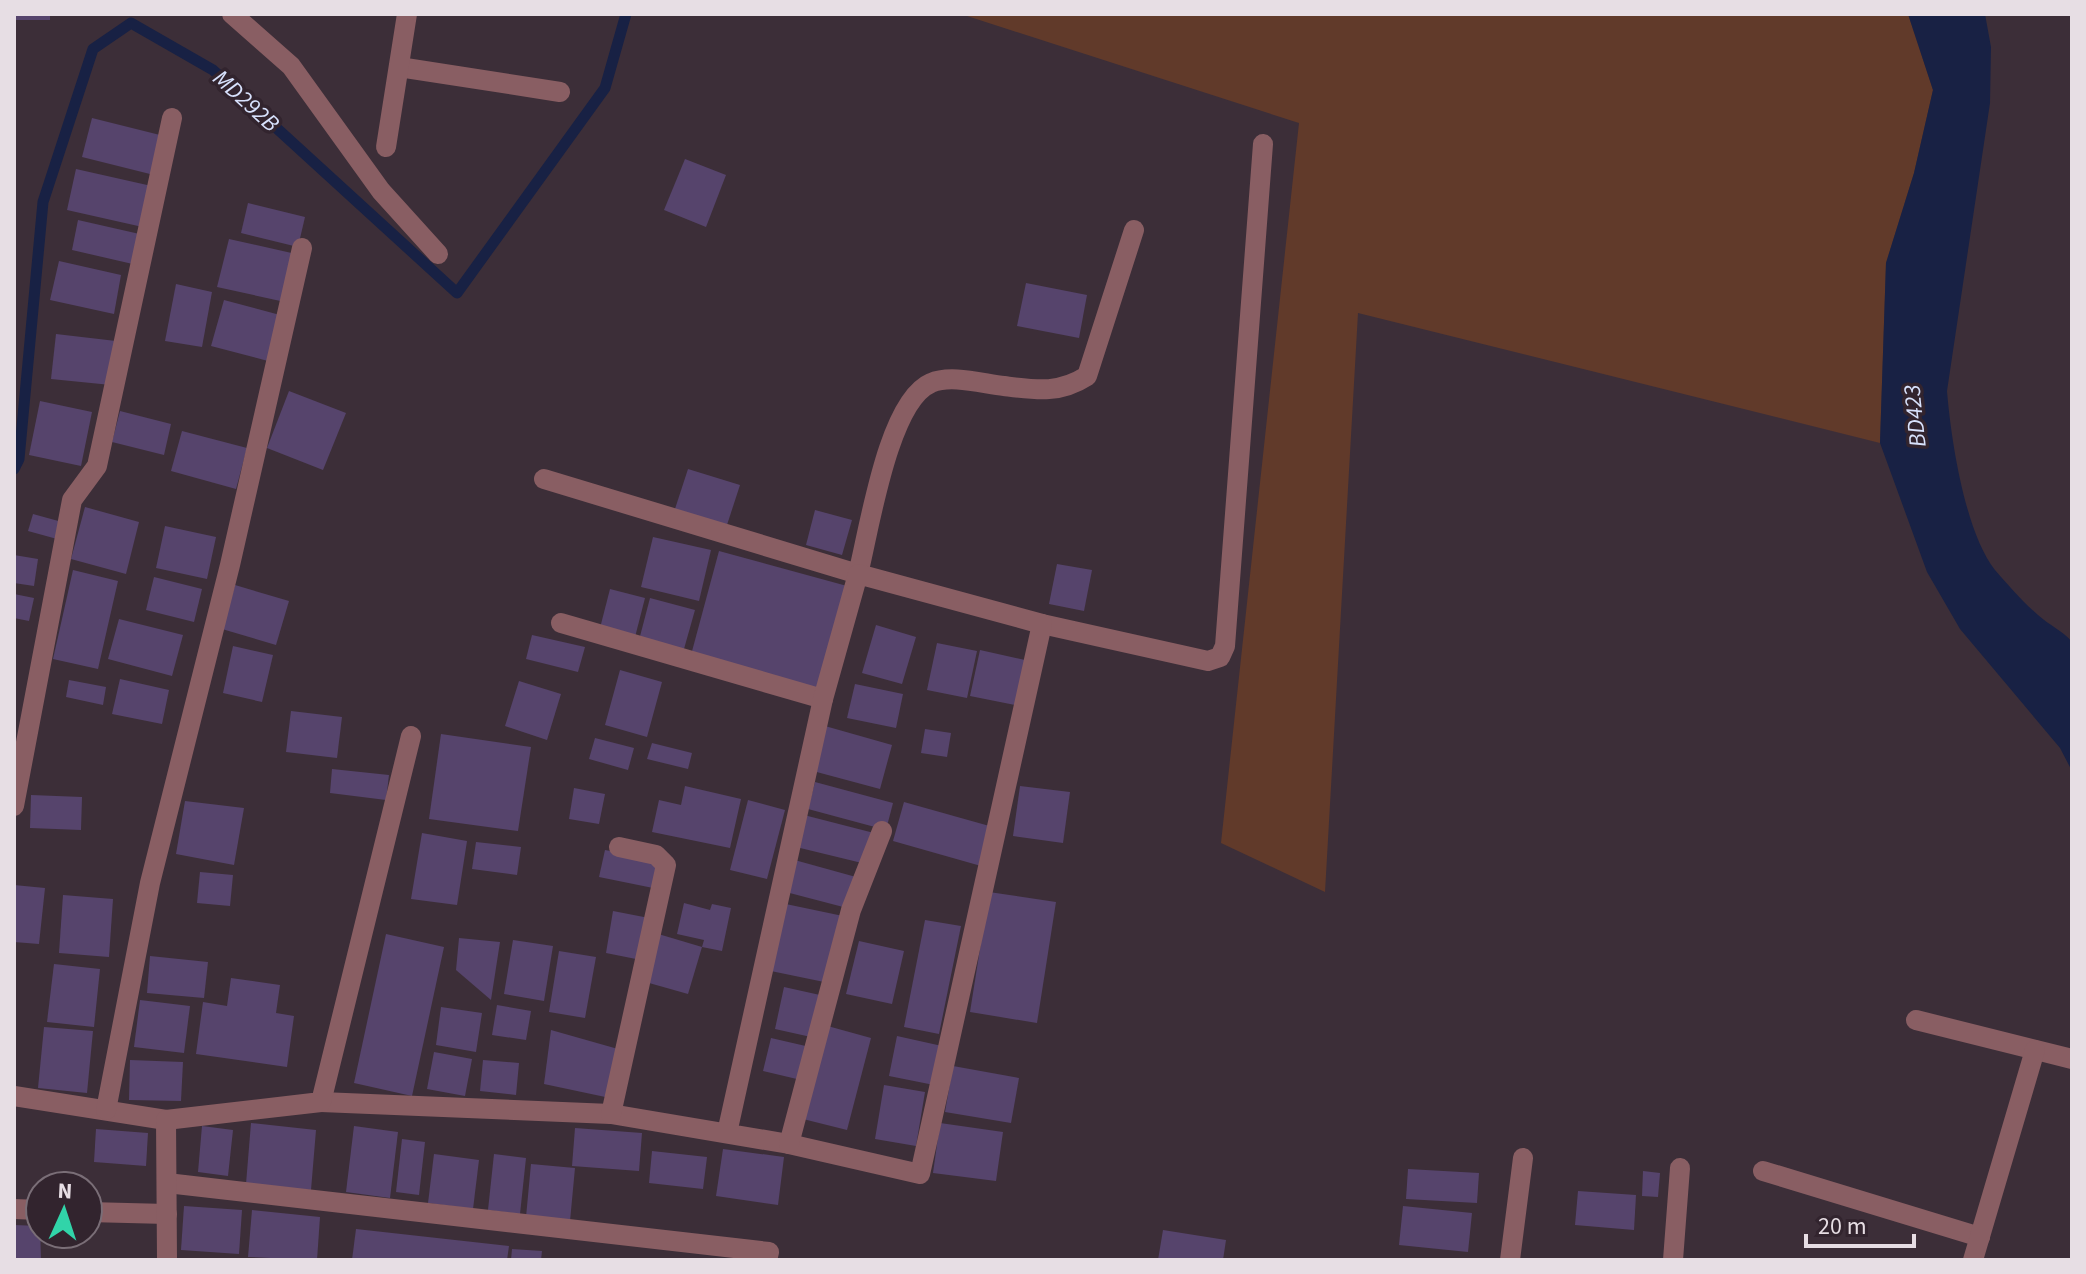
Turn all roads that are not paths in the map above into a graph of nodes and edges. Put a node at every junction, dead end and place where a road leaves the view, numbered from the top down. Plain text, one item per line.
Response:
1 (232, 14) edge
2 (407, 14) edge
3 (399, 67) junction
4 (560, 92) dead end
5 (172, 118) dead end
6 (1263, 144) dead end
7 (386, 147) dead end
8 (1134, 230) dead end
9 (302, 248) dead end
10 (438, 254) dead end
11 (544, 479) dead end
12 (858, 574) junction
13 (561, 623) dead end
14 (1042, 624) junction
15 (823, 699) junction
16 (411, 736) dead end
17 (14, 806) edge
18 (882, 831) dead end
19 (619, 847) dead end
20 (1916, 1020) dead end
21 (2035, 1050) junction
22 (2072, 1059) edge
23 (14, 1096) edge
24 (321, 1102) junction
25 (106, 1110) junction
26 (611, 1114) junction
27 (166, 1120) junction
28 (727, 1133) junction
29 (789, 1144) junction
30 (1523, 1158) dead end
31 (1680, 1168) dead end
32 (1763, 1171) dead end
33 (167, 1183) junction
34 (104, 1212) edge
35 (167, 1214) junction
36 (1980, 1237) junction
37 (167, 1260) edge
38 (767, 1260) edge
39 (1510, 1260) edge
40 (1673, 1260) edge
41 (1973, 1260) edge

1 - 10 street
2 - 3 street
3 - 4 street
3 - 7 street
5 - 17 street
6 - 14 street
8 - 12 street
9 - 25 street
11 - 12 street
12 - 14 street
12 - 15 street
13 - 15 street
14 - 29 street
15 - 28 street
16 - 24 street
18 - 29 street
19 - 26 street
20 - 21 street
21 - 22 street
21 - 36 street
23 - 25 street
24 - 26 street
24 - 27 street
25 - 27 street
26 - 28 street
27 - 33 street
28 - 29 street
30 - 39 street
31 - 40 street
32 - 36 street
33 - 35 street
33 - 38 street
34 - 35 street
35 - 37 street
36 - 41 street

